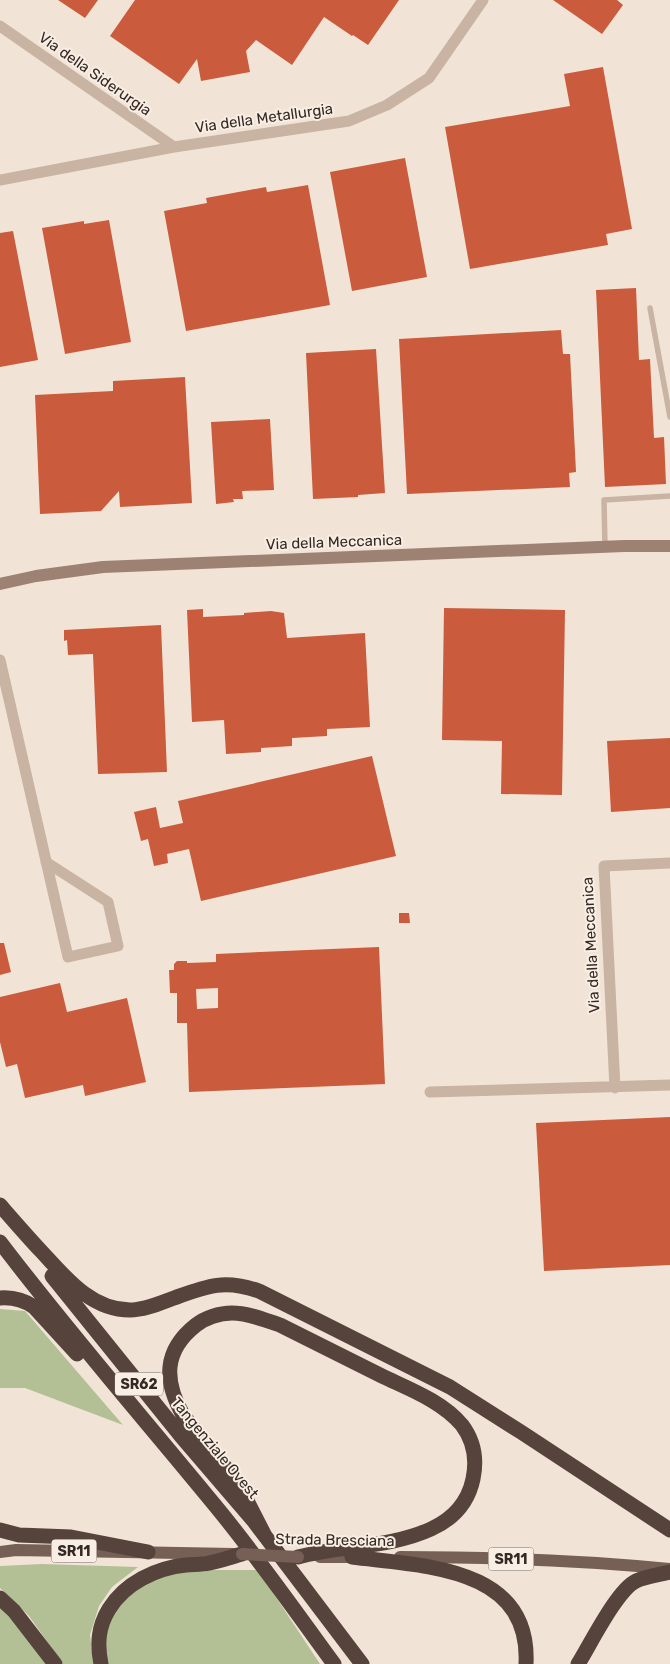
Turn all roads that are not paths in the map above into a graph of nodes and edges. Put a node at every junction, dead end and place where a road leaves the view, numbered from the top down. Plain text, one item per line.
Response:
1 (482, 0) edge
2 (0, 26) edge
3 (174, 147) junction
4 (0, 180) edge
5 (650, 308) dead end
6 (670, 417) edge
7 (670, 496) edge
8 (670, 546) edge
9 (605, 547) junction
10 (0, 584) edge
11 (0, 660) edge
12 (46, 862) junction
13 (670, 863) edge
14 (670, 1085) edge
15 (615, 1088) junction
16 (430, 1092) dead end
17 (0, 1206) edge
18 (0, 1210) edge
19 (0, 1242) edge
20 (0, 1298) edge
21 (220, 1510) junction
22 (0, 1530) edge
23 (670, 1530) edge
24 (265, 1536) junction
25 (357, 1551) junction
26 (0, 1552) edge
27 (148, 1552) junction
28 (242, 1554) joint
29 (298, 1557) joint
30 (210, 1558) junction
31 (266, 1571) junction
32 (670, 1571) edge
33 (0, 1598) edge
34 (321, 1609) junction
35 (55, 1664) edge
36 (101, 1664) edge
37 (328, 1664) edge
38 (334, 1664) edge
39 (362, 1664) edge
40 (368, 1664) edge
41 (526, 1664) edge
42 (578, 1664) edge

1 - 3 street, Via della Metallurgia
2 - 3 street, Via della Siderurgia
3 - 4 street, Via della Metallurgia
5 - 6 lane
7 - 9 lane
8 - 9 street, Via della Meccanica
9 - 10 street, Via della Meccanica
11 - 12 street
12 - 12 street
13 - 15 street, Via della Meccanica
14 - 15 street
15 - 16 street
17 - 23 highway
18 - 24 highway, Tangenziale Ovest / SR62
19 - 21 highway, SR62
20 - 21 highway
21 - 31 highway, SR62
22 - 27 highway
24 - 25 highway
24 - 34 highway, Tangenziale Ovest / SR62
25 - 29 highway
25 - 32 main road, Strada Bresciana / SR11
25 - 41 highway
26 - 27 main road, SR11
27 - 30 main road, SR11
28 - 29 main road, Strada Bresciana, bridge
28 - 30 highway
30 - 36 highway
31 - 37 highway
31 - 38 highway, SR62
32 - 42 highway
33 - 35 highway
34 - 39 highway, Tangenziale Ovest / SR62
34 - 40 highway

